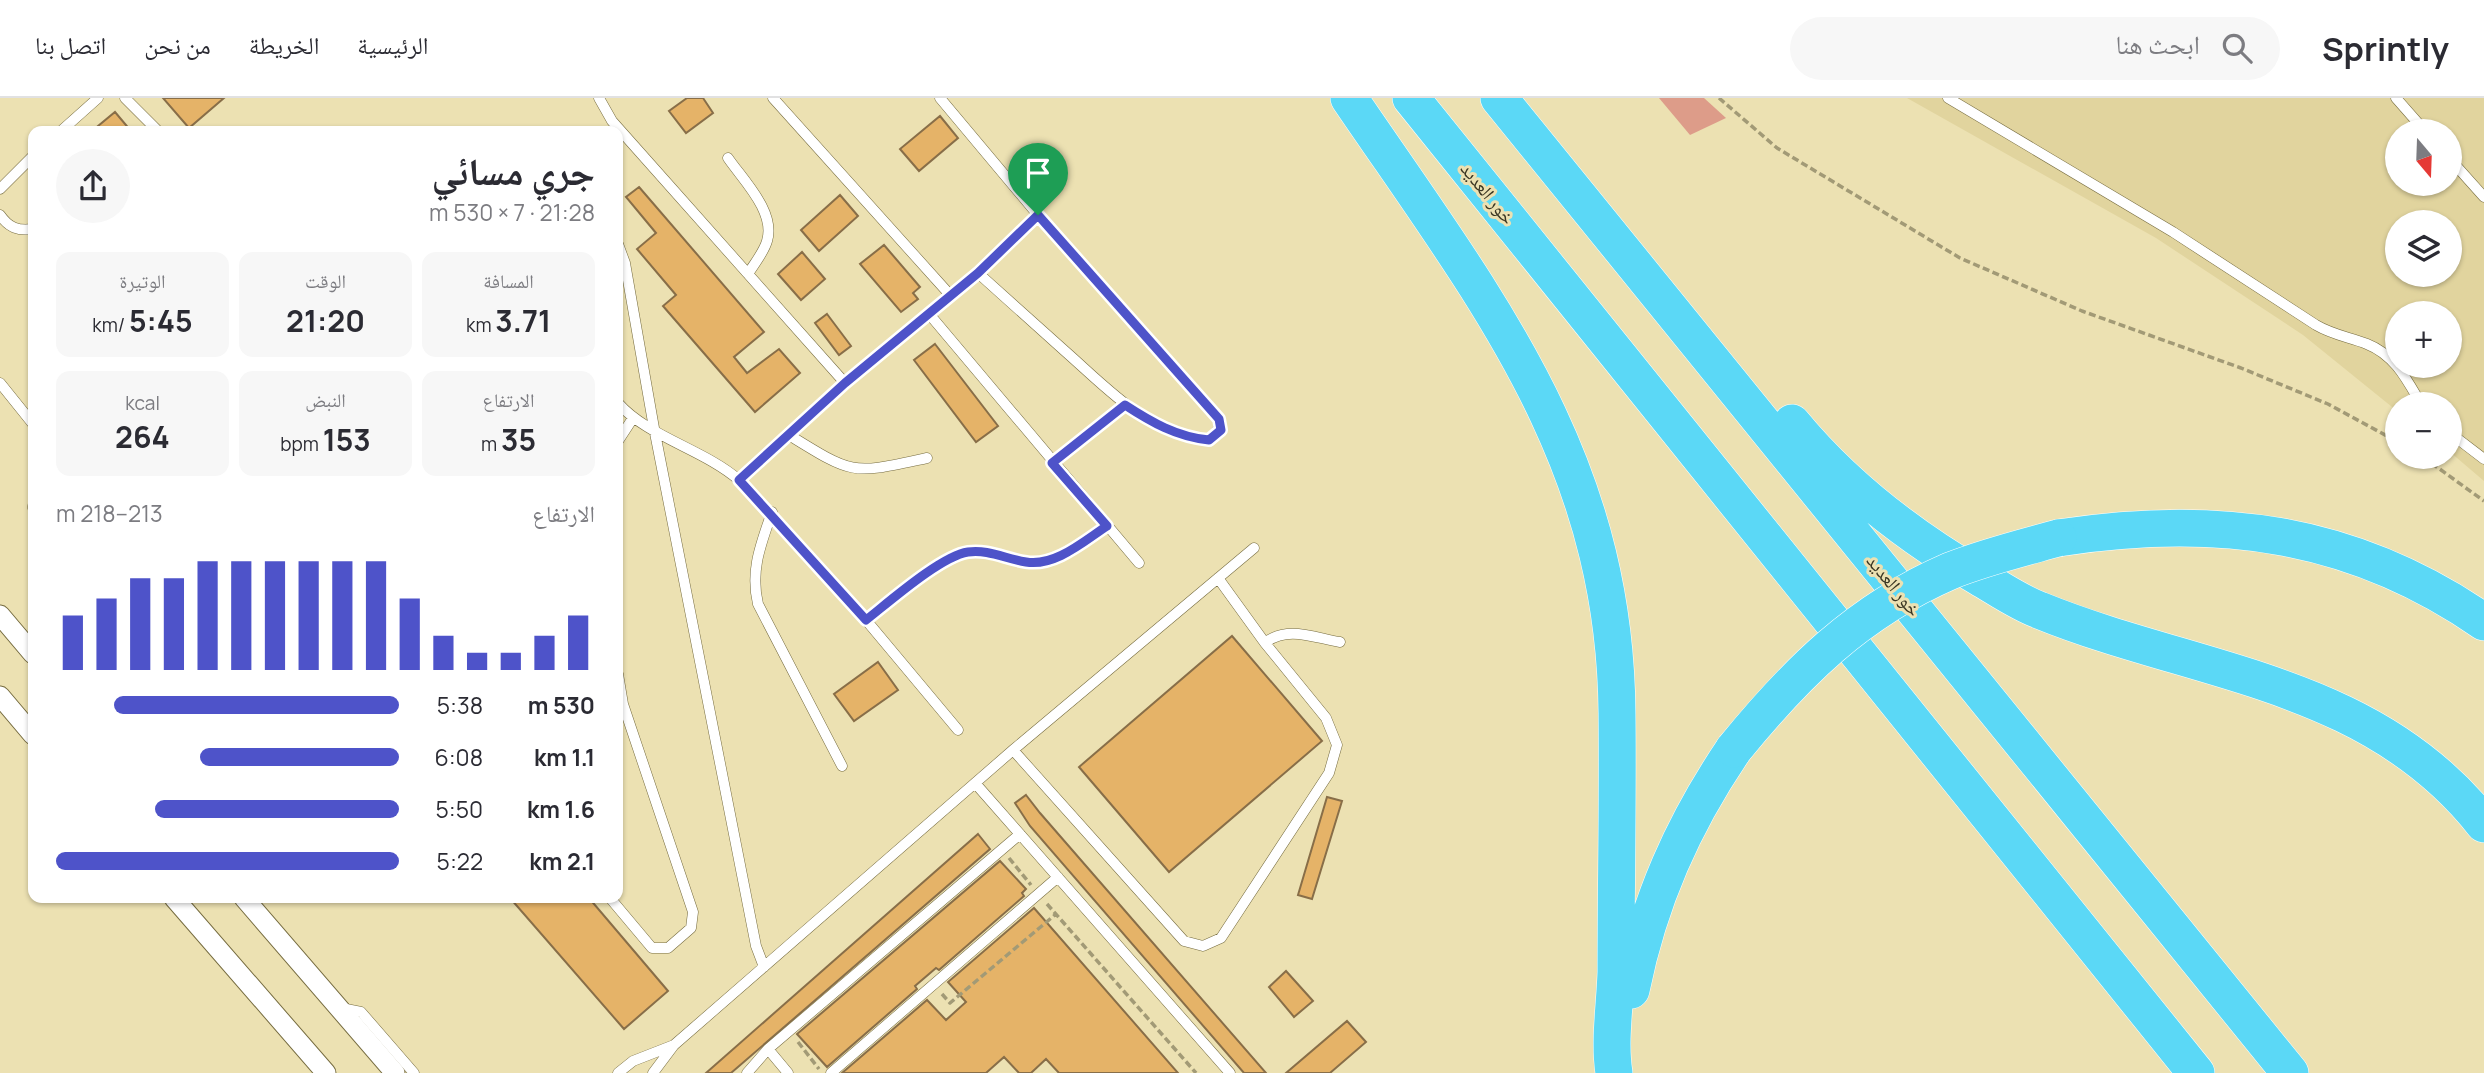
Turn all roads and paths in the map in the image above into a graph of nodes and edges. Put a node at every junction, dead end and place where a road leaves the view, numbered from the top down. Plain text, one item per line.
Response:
1 (98, 98) edge
2 (125, 98) edge
3 (599, 98) edge
4 (773, 98) edge
5 (940, 98) edge
6 (1349, 98) edge
7 (1411, 98) edge
8 (1719, 98) edge
9 (1948, 98) edge
10 (2396, 98) edge
11 (1501, 101) edge
12 (2414, 119) edge
13 (67, 126) edge
14 (152, 126) edge
15 (616, 126) edge
16 (623, 133) edge
17 (728, 158) dead end
18 (28, 161) edge
19 (2462, 173) edge
20 (0, 189) edge
21 (2484, 198) edge
22 (0, 215) edge
23 (1038, 215) junction
24 (28, 229) edge
25 (623, 258) edge
26 (978, 273) junction
27 (747, 274) junction
28 (951, 296) junction
29 (930, 315) junction
30 (0, 383) edge
31 (845, 383) junction
32 (2414, 392) edge
33 (1125, 405) junction
34 (623, 408) edge
35 (28, 418) edge
36 (633, 418) junction
37 (654, 428) junction
38 (623, 433) edge
39 (2385, 435) edge
40 (789, 436) junction
41 (2462, 442) edge
42 (927, 458) dead end
43 (2484, 459) edge
44 (1052, 463) junction
45 (2440, 469) edge
46 (739, 480) junction
47 (2484, 500) edge
48 (772, 512) junction
49 (1107, 526) junction
50 (1254, 548) dead end
51 (1139, 563) dead end
52 (1218, 578) junction
53 (0, 615) edge
54 (866, 620) junction
55 (2484, 622) edge
56 (1340, 642) dead end
57 (1265, 643) junction
58 (28, 648) edge
59 (0, 696) edge
60 (623, 714) edge
61 (28, 728) edge
62 (958, 730) dead end
63 (1013, 750) junction
64 (842, 766) dead end
65 (975, 783) junction
66 (2484, 824) edge
67 (1020, 834) junction
68 (1002, 850) junction
69 (1058, 877) junction
70 (1039, 894) junction
71 (178, 903) edge
72 (248, 903) edge
73 (614, 903) edge
74 (1056, 914) junction
75 (764, 967) junction
76 (933, 985) junction
77 (339, 1008) junction
78 (789, 1031) junction
79 (674, 1045) junction
80 (768, 1049) junction
81 (326, 1073) edge
82 (395, 1073) edge
83 (414, 1073) edge
84 (618, 1073) edge
85 (653, 1073) edge
86 (747, 1073) edge
87 (788, 1073) edge
88 (823, 1073) edge
89 (831, 1073) edge
90 (1196, 1073) edge
91 (1230, 1073) edge
92 (1614, 1073) edge
93 (1623, 1073) edge
94 (2196, 1073) edge
95 (2290, 1073) edge

1 - 13 lane
2 - 14 lane
3 - 15 lane
4 - 28 lane
5 - 23 lane
6 - 92 highway
7 - 94 highway, خور العديد
8 - 39 path
9 - 32 lane
10 - 12 lane
11 - 66 highway
11 - 95 highway, خور العديد
16 - 27 lane
17 - 27 lane
18 - 20 lane
19 - 21 lane
22 - 24 lane
23 - 26 lane
23 - 33 lane
25 - 37 lane
26 - 28 lane
26 - 33 lane
27 - 31 lane
28 - 29 lane
29 - 31 lane
29 - 44 lane
30 - 35 lane
31 - 40 lane
33 - 44 lane
34 - 36 lane
36 - 37 lane
36 - 38 lane
37 - 46 lane
37 - 75 lane
40 - 42 lane
40 - 46 lane
41 - 43 lane
44 - 49 lane
45 - 47 path
46 - 48 lane
48 - 54 lane
48 - 64 lane
49 - 51 lane
49 - 54 lane
50 - 52 lane
52 - 57 lane
52 - 63 lane
53 - 58 street
54 - 62 lane
55 - 93 highway, bridge
56 - 57 lane
57 - 63 lane
59 - 61 street
60 - 73 lane
63 - 65 lane
65 - 67 lane
65 - 75 lane
67 - 68 lane
67 - 69 lane
68 - 70 path
68 - 78 lane
69 - 70 lane
69 - 91 lane
70 - 74 path
70 - 76 lane
71 - 81 street
72 - 77 street
74 - 76 path
74 - 90 path
75 - 79 lane
76 - 89 lane
77 - 82 street
77 - 83 lane
78 - 80 lane
78 - 88 path
79 - 84 lane
79 - 85 lane
80 - 86 lane
80 - 87 lane

